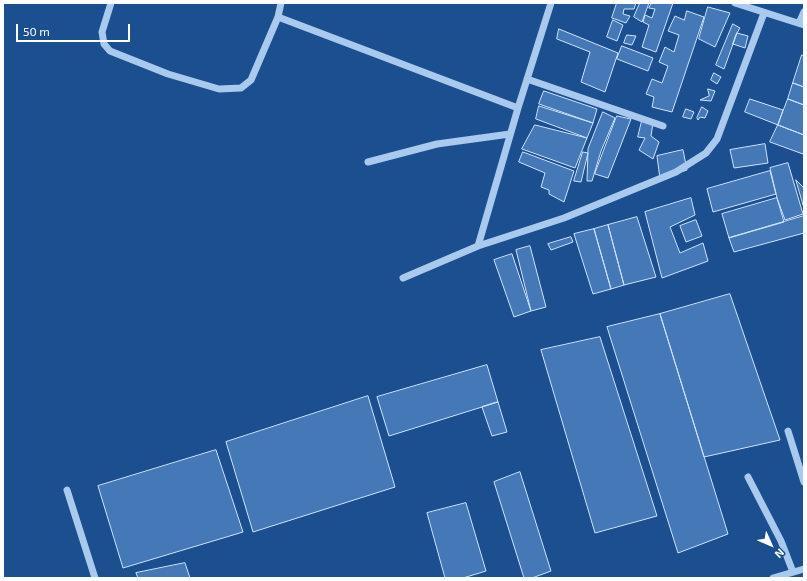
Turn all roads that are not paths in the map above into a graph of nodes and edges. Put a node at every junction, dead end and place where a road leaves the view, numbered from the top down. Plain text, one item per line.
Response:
1 (111, 3) edge
2 (281, 3) edge
3 (551, 3) edge
4 (735, 3) edge
5 (804, 12) edge
6 (764, 13) junction
7 (278, 17) junction
8 (802, 24) edge
9 (527, 79) junction
10 (518, 108) junction
11 (663, 126) dead end
12 (510, 134) junction
13 (368, 162) dead end
14 (478, 246) junction
15 (403, 278) dead end
16 (788, 431) dead end
17 (748, 477) dead end
18 (804, 482) edge
19 (68, 490) dead end
20 (804, 569) edge
21 (793, 572) junction
22 (95, 578) edge
23 (772, 578) edge

1 - 7 street
2 - 7 street
3 - 9 street
4 - 6 street
5 - 8 street
6 - 8 street
6 - 14 street
7 - 10 street
9 - 10 street
9 - 11 street
10 - 12 street
12 - 13 street
12 - 14 street
14 - 15 street
16 - 18 street
17 - 21 street
19 - 22 street
20 - 21 street
21 - 23 street

